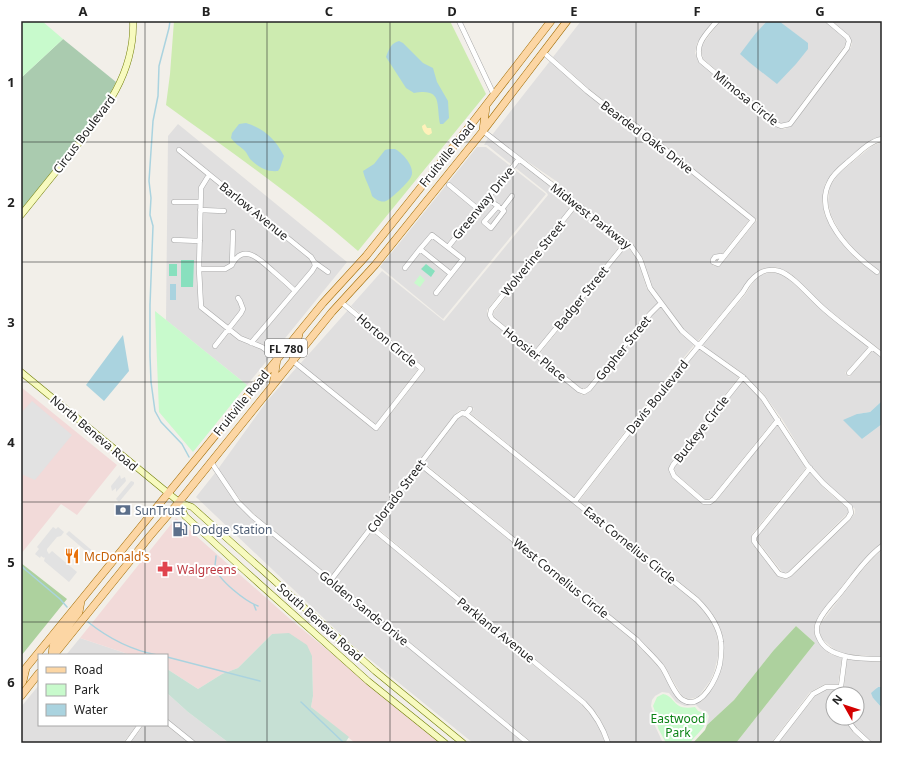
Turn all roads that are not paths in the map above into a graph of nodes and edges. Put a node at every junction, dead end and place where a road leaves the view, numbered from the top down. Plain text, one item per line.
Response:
1 (133, 21) edge
2 (459, 21) edge
3 (551, 21) edge
4 (567, 21) edge
5 (717, 21) edge
6 (828, 21) edge
7 (543, 52) junction
8 (494, 95) junction
9 (486, 105) junction
10 (483, 131) junction
11 (882, 139) edge
12 (180, 150) dead end
13 (519, 159) junction
14 (209, 175) junction
15 (449, 185) dead end
16 (512, 196) dead end
17 (488, 198) junction
18 (174, 202) dead end
19 (200, 202) junction
20 (576, 204) junction
21 (478, 209) junction
22 (200, 210) junction
23 (224, 211) dead end
24 (21, 215) edge
25 (233, 232) dead end
26 (174, 240) dead end
27 (200, 241) junction
28 (627, 242) junction
29 (448, 247) junction
30 (420, 249) junction
31 (723, 257) dead end
32 (314, 262) junction
33 (233, 263) junction
34 (405, 268) dead end
35 (199, 269) junction
36 (328, 272) dead end
37 (877, 272) dead end
38 (451, 274) junction
39 (295, 291) junction
40 (436, 293) dead end
41 (238, 298) dead end
42 (341, 302) junction
43 (661, 303) junction
44 (490, 312) joint
45 (229, 330) junction
46 (299, 332) junction
47 (252, 343) junction
48 (698, 345) junction
49 (215, 346) dead end
50 (872, 347) junction
51 (535, 354) junction
52 (882, 355) edge
53 (277, 358) junction
54 (293, 361) junction
55 (21, 372) edge
56 (849, 373) dead end
57 (743, 377) junction
58 (273, 385) junction
59 (584, 392) joint
60 (470, 409) dead end
61 (464, 413) junction
62 (778, 420) junction
63 (211, 462) junction
64 (420, 464) junction
65 (810, 468) junction
66 (168, 493) junction
67 (575, 501) junction
68 (179, 502) junction
69 (372, 528) junction
70 (882, 546) edge
71 (331, 580) junction
72 (81, 600) junction
73 (53, 654) edge
74 (54, 654) edge
75 (845, 656) junction
76 (882, 659) edge
77 (23, 671) edge
78 (38, 674) edge
79 (21, 684) edge
80 (840, 686) edge
81 (825, 688) edge
82 (21, 696) edge
83 (689, 702) joint
84 (168, 723) edge
85 (139, 726) edge
86 (852, 726) edge
87 (127, 743) edge
88 (193, 743) edge
89 (445, 743) edge
90 (462, 743) edge
91 (528, 743) edge
92 (608, 743) edge
93 (774, 743) edge
94 (869, 743) edge

1 - 24 main road, Circus Boulevard
2 - 8 street
3 - 8 main road, Fruitville Road / FL 780
4 - 7 main road, Fruitville Road / FL 780
5 - 6 street, Mimosa Circle
7 - 10 main road, Fruitville Road / FL 780
7 - 31 street, Bearded Oaks Drive
8 - 9 main road, Fruitville Road / FL 780
9 - 10 main road
9 - 46 main road, Fruitville Road / FL 780
10 - 13 street, Midwest Parkway
10 - 42 main road, Fruitville Road / FL 780
11 - 37 street
12 - 14 street, Barlow Avenue
13 - 17 street, Greenway Drive
13 - 20 street, Midwest Parkway
14 - 19 street
14 - 32 street, Barlow Avenue
15 - 21 street
16 - 17 street
17 - 21 street, Greenway Drive
18 - 19 street
19 - 22 street
20 - 28 street, Midwest Parkway
20 - 44 street, Wolverine Street
21 - 29 street, Greenway Drive
22 - 23 street
22 - 27 street
25 - 33 street
26 - 27 street
27 - 35 street
28 - 43 street, Midwest Parkway
28 - 51 street, Badger Street
29 - 30 street
29 - 38 street
30 - 34 street
30 - 38 street
32 - 36 street, Barlow Avenue
32 - 39 street
33 - 35 street
33 - 39 street
35 - 45 street
38 - 40 street
39 - 47 street
41 - 45 street
42 - 54 main road, Fruitville Road / FL 780
42 - 54 street, Horton Circle
43 - 48 street, Midwest Parkway
43 - 59 street, Gopher Street
44 - 51 street, Hoosier Place
45 - 47 street
45 - 49 street
46 - 53 main road, Fruitville Road / FL 780
46 - 54 main road
47 - 53 street
48 - 50 street, Davis Boulevard
48 - 57 street, Midwest Parkway
48 - 67 street, Davis Boulevard
50 - 52 street, Davis Boulevard
50 - 56 street
51 - 59 street, Hoosier Place
53 - 58 main road
53 - 66 main road, Fruitville Road / FL 780
54 - 58 main road, Fruitville Road / FL 780
55 - 66 main road, North Beneva Road
57 - 62 street, Midwest Parkway
57 - 62 street, Buckeye Circle
58 - 63 main road, Fruitville Road / FL 780
60 - 61 street
61 - 64 street, Colorado Street
61 - 67 street, East Cornelius Circle
62 - 65 street, Midwest Parkway
63 - 68 main road, Fruitville Road / FL 780
63 - 71 street, Golden Sands Drive
64 - 69 street, Colorado Street
64 - 83 street, West Cornelius Circle
65 - 65 street, Midwest Parkway
66 - 68 main road, South Beneva Road
66 - 72 main road, Fruitville Road / FL 780
67 - 83 street, East Cornelius Circle
68 - 74 main road, Fruitville Road / FL 780
68 - 89 main road, South Beneva Road
68 - 90 main road, South Beneva Road
69 - 71 street, Colorado Street
69 - 92 street, Parkland Avenue
70 - 75 street
71 - 91 street, Golden Sands Drive
72 - 73 main road
72 - 77 main road, Fruitville Road / FL 780
75 - 76 street
75 - 80 street
77 - 79 main road
78 - 82 main road
81 - 93 street
84 - 88 street
85 - 87 street
86 - 94 street

